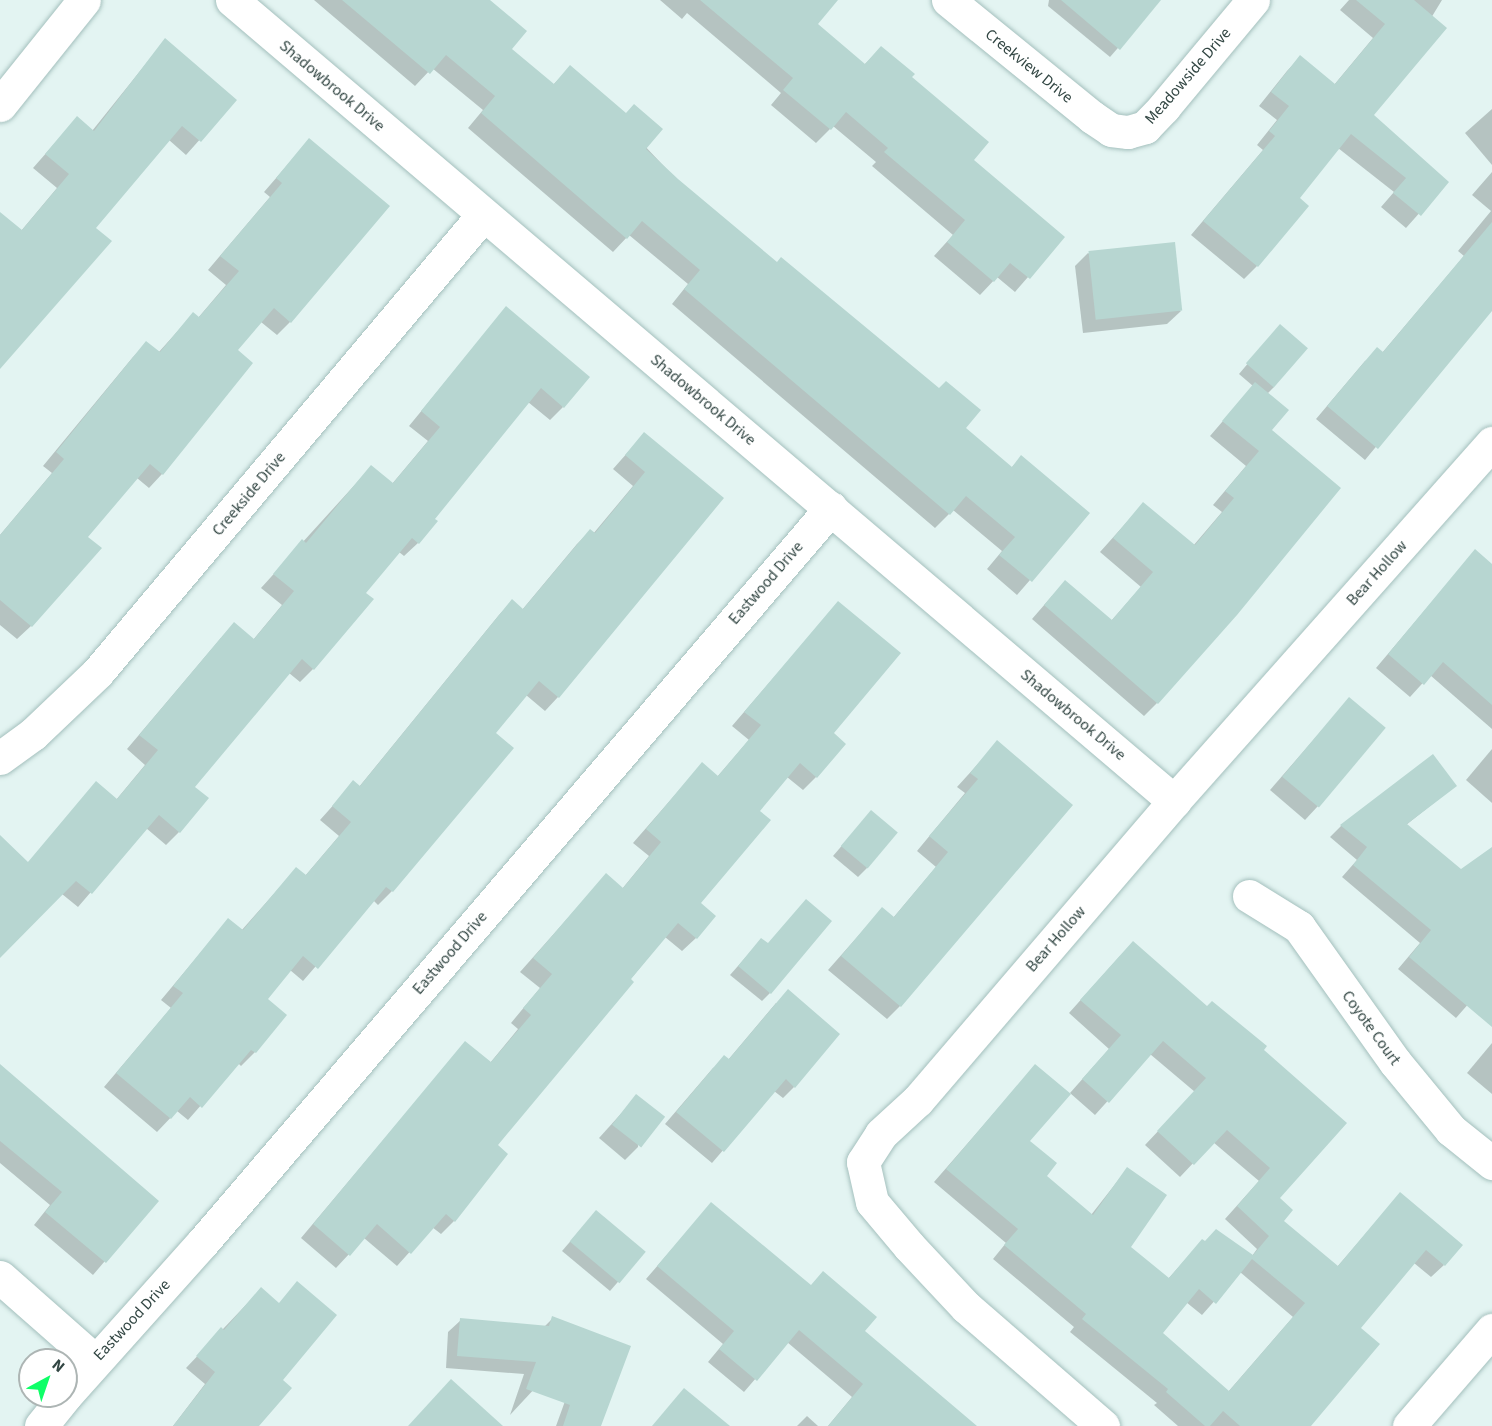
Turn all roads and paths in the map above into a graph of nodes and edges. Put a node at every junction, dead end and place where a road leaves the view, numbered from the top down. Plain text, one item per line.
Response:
1 (84, 0) edge
2 (232, 0) edge
3 (948, 0) edge
4 (1253, 0) edge
5 (0, 105) edge
6 (1111, 130) joint
7 (483, 215) junction
8 (1491, 447) edge
9 (831, 508) junction
10 (0, 758) edge
11 (1174, 801) junction
12 (1249, 896) dead end
13 (1492, 1163) edge
14 (0, 1277) edge
15 (1492, 1330) edge
16 (94, 1360) junction
17 (78, 1379) edge
18 (55, 1408) edge
19 (40, 1426) edge
20 (1103, 1426) edge
21 (1409, 1426) edge

1 - 5 street
2 - 7 street, Shadowbrook Drive
3 - 6 street, Creekview Drive
4 - 6 street, Meadowside Drive
7 - 9 street, Shadowbrook Drive
7 - 10 street, Creekside Drive
8 - 11 street, Bear Hollow
9 - 11 street, Shadowbrook Drive
9 - 16 street, Eastwood Drive
11 - 20 street, Bear Hollow
12 - 13 street, Coyote Court
14 - 16 street
15 - 21 street
16 - 17 street, Eastwood Drive
18 - 19 street, Eastwood Drive

